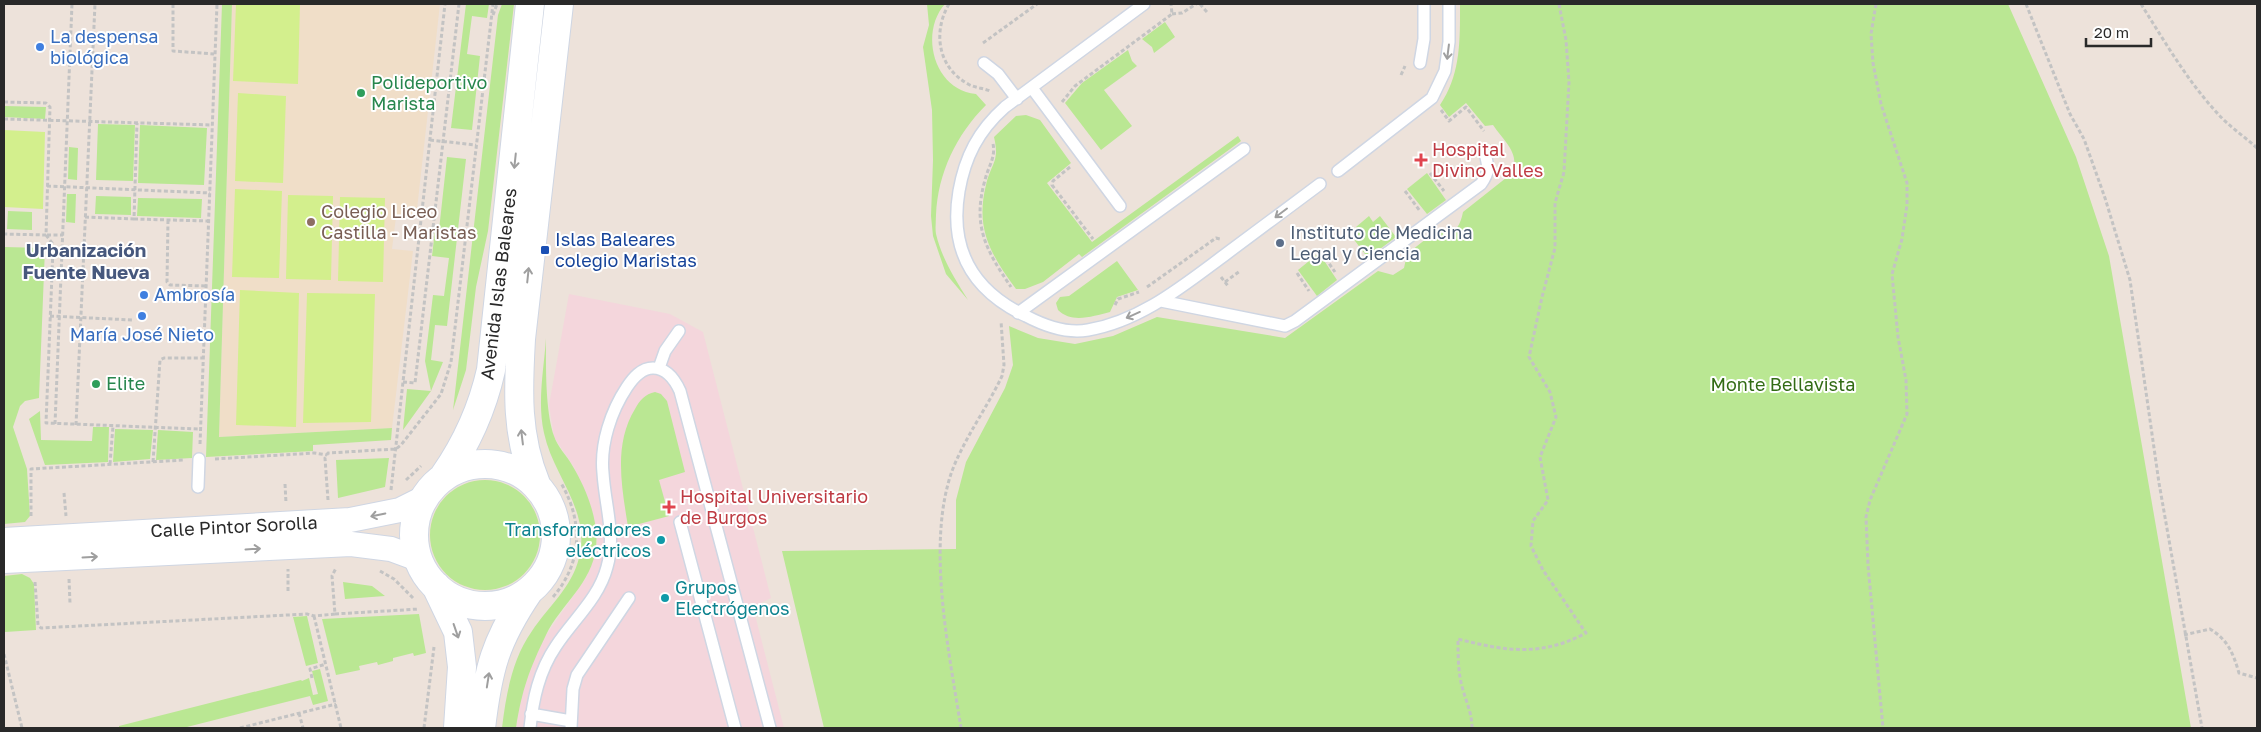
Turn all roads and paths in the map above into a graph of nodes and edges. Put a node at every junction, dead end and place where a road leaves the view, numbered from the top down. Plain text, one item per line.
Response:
1 (72, 4) edge
2 (94, 4) edge
3 (172, 4) edge
4 (217, 4) edge
5 (445, 4) edge
6 (459, 4) edge
7 (494, 4) edge
8 (497, 4) edge
9 (530, 4) edge
10 (536, 4) edge
11 (553, 4) edge
12 (559, 4) edge
13 (1036, 4) edge
14 (1144, 4) edge
15 (1172, 4) edge
16 (1196, 4) edge
17 (1200, 4) edge
18 (1424, 4) edge
19 (1449, 4) edge
20 (1559, 4) edge
21 (1876, 4) edge
22 (2026, 4) edge
23 (2141, 4) edge
24 (1207, 12) dead end
25 (1172, 14) junction
26 (492, 20) junction
27 (983, 43) dead end
28 (215, 54) junction
29 (984, 63) dead end
30 (1420, 63) dead end
31 (1032, 88) junction
32 (1017, 99) junction
33 (4, 102) edge
34 (1438, 106) dead end
35 (1062, 107) dead end
36 (533, 111) junction
37 (4, 120) edge
38 (50, 121) junction
39 (67, 121) junction
40 (90, 122) junction
41 (137, 123) junction
42 (212, 125) junction
43 (1484, 131) dead end
44 (992, 138) dead end
45 (430, 140) junction
46 (443, 142) junction
47 (476, 145) junction
48 (2257, 148) edge
49 (1244, 150) dead end
50 (1485, 154) dead end
51 (1074, 163) dead end
52 (1338, 171) dead end
53 (1430, 173) dead end
54 (1320, 184) dead end
55 (47, 186) junction
56 (64, 186) junction
57 (87, 187) junction
58 (135, 190) junction
59 (1405, 191) dead end
60 (210, 193) junction
61 (1449, 197) dead end
62 (1120, 206) dead end
63 (1424, 215) dead end
64 (85, 217) junction
65 (134, 219) junction
66 (168, 220) junction
67 (208, 221) junction
68 (4, 234) edge
69 (46, 235) junction
70 (63, 235) junction
71 (1093, 239) dead end
72 (1225, 240) dead end
73 (1322, 254) dead end
74 (1238, 271) dead end
75 (1297, 273) dead end
76 (1339, 279) dead end
77 (1225, 282) dead end
78 (206, 286) junction
79 (1014, 291) dead end
80 (1314, 297) dead end
81 (1161, 301) junction
82 (1004, 306) junction
83 (1114, 307) dead end
84 (1018, 313) junction
85 (50, 316) junction
86 (59, 316) junction
87 (81, 317) junction
88 (133, 320) dead end
89 (679, 331) dead end
90 (203, 358) junction
91 (659, 368) junction
92 (403, 382) junction
93 (55, 424) junction
94 (76, 425) junction
95 (113, 426) junction
96 (156, 427) junction
97 (200, 428) junction
98 (396, 449) junction
99 (327, 455) junction
100 (199, 459) junction
101 (153, 462) junction
102 (110, 464) junction
103 (435, 468) junction
104 (547, 481) junction
105 (401, 484) dead end
106 (198, 487) dead end
107 (396, 487) dead end
108 (392, 490) junction
109 (386, 492) dead end
110 (424, 498) junction
111 (350, 520) junction
112 (680, 522) dead end
113 (4, 540) edge
114 (351, 544) junction
115 (35, 549) junction
116 (418, 560) junction
117 (4, 561) edge
118 (372, 569) dead end
119 (541, 595) junction
120 (629, 598) dead end
121 (427, 602) junction
122 (335, 614) junction
123 (314, 616) junction
124 (2184, 635) junction
125 (434, 643) dead end
126 (4, 654) edge
127 (326, 664) junction
128 (312, 678) dead end
129 (2257, 678) edge
130 (336, 704) junction
131 (299, 713) junction
132 (531, 714) junction
133 (571, 725) edge
134 (22, 728) edge
135 (240, 728) edge
136 (303, 728) edge
137 (341, 728) edge
138 (424, 728) edge
139 (458, 728) edge
140 (481, 728) edge
141 (530, 728) edge
142 (736, 728) edge
143 (770, 728) edge
144 (961, 728) edge
145 (1472, 728) edge
146 (1883, 728) edge
147 (2202, 728) edge

1 - 39 path
2 - 40 path
3 - 28 path
4 - 28 path
5 - 45 path
6 - 46 path
7 - 26 path
8 - 26 path
9 - 36 main road, Avenida Islas Baleares
10 - 36 main road, Avenida Islas Baleares
11 - 36 main road, Avenida Islas Baleares
12 - 36 main road, Avenida Islas Baleares
13 - 27 path
14 - 31 lane
15 - 25 path
16 - 25 path
17 - 24 path
18 - 30 lane
19 -> 52 lane
20 - 145 path
21 - 146 path
22 - 124 path
23 - 48 path
25 - 35 path
26 - 47 path
28 - 42 path
29 - 32 lane
31 - 32 lane
31 - 62 lane
32 - 82 lane
33 - 38 path
34 - 43 path
36 -> 103 main road, Avenida Islas Baleares
104 -> 36 main road, Avenida Islas Baleares
37 - 38 path
38 - 39 path
38 - 55 path
39 - 40 path
39 - 56 path
40 - 41 path
40 - 57 path
41 - 42 path
41 - 58 path
42 - 60 path
44 - 79 path
45 - 46 path
45 - 92 path
46 - 47 path
46 - 92 path
47 - 98 path
49 - 84 lane
50 - 81 lane
51 - 71 path
53 - 61 path
54 -> 81 lane
55 - 56 path
55 - 69 path
56 - 57 path
56 - 70 path
57 - 58 path
57 - 64 path
58 - 60 path
58 - 65 path
59 - 63 path
60 - 67 path
64 - 65 path
64 - 87 path
65 - 66 path
66 - 67 path
66 - 78 path
67 - 78 path
68 - 69 path
69 - 70 path
69 - 85 path
70 - 86 path
72 - 83 path
73 - 76 path
74 - 77 path
75 - 80 path
78 - 90 path
81 -> 84 lane
82 - 84 lane
82 - 144 path
85 - 86 path
85 - 93 path
86 - 87 path
86 - 93 path
87 - 88 path
87 - 94 path
89 - 91 lane
90 - 96 path
90 - 97 path
91 - 132 lane
91 - 143 lane
92 - 98 path
93 - 94 path
94 - 95 path
95 - 96 path
95 - 102 path
96 - 97 path
96 - 101 path
97 - 100 path
98 - 99 path
98 - 108 path
99 - 100 path
99 - 111 path
100 - 101 path
100 - 106 lane
101 - 102 path
102 - 115 path
103 - 104 main road
103 - 105 path
103 - 110 main road
104 - 119 main road
104 - 119 path
107 - 108 path
108 - 109 path
110 -> 111 street, Calle Pintor Sorolla
110 - 116 main road
111 - 115 street, Calle Pintor Sorolla
112 - 142 lane
113 - 115 street, Calle Pintor Sorolla
115 -> 114 street, Calle Pintor Sorolla
114 - 116 street, Calle Pintor Sorolla
114 - 122 path
115 - 117 street, Calle Pintor Sorolla
115 - 123 path
116 - 121 main road
118 - 121 path
119 - 121 main road
140 -> 119 main road
120 - 133 lane
121 - 122 path
121 -> 139 main road
122 - 123 path
123 - 127 path
124 - 129 path
124 - 147 path
125 - 138 path
126 - 134 path
127 - 128 path
127 - 130 path
130 - 131 path
130 - 137 path
131 - 135 path
131 - 136 path
132 - 133 lane
132 - 141 lane

